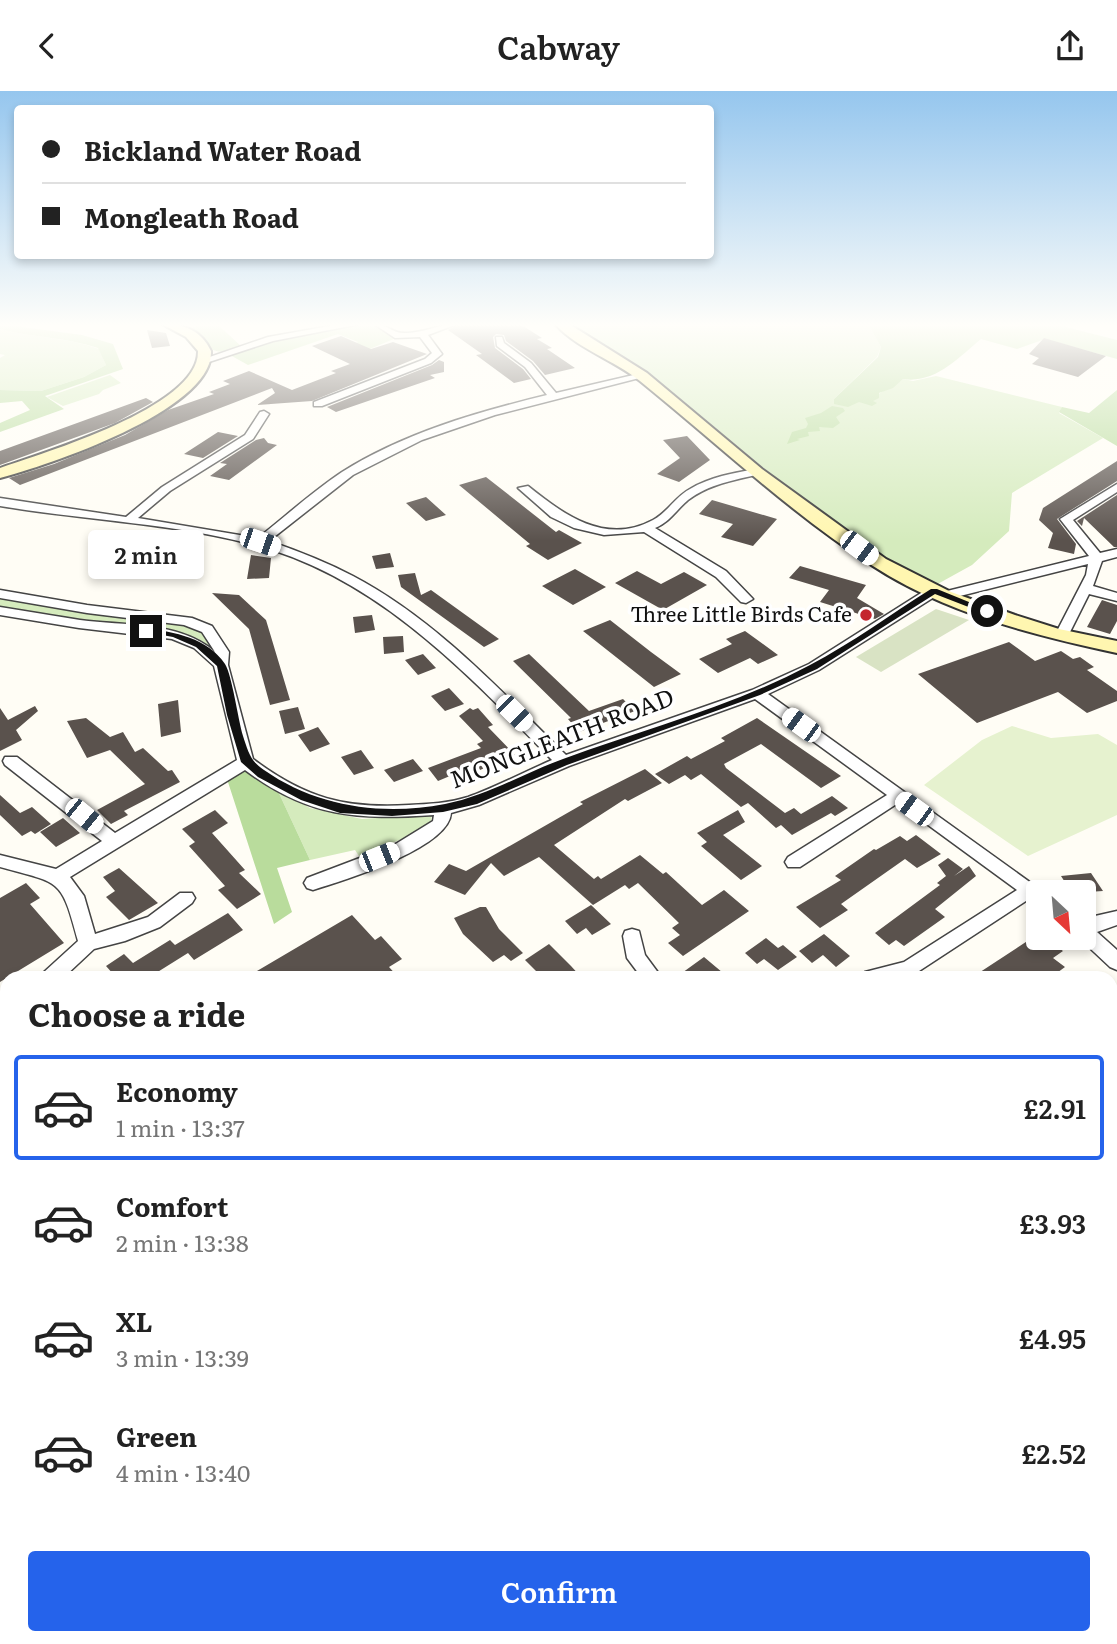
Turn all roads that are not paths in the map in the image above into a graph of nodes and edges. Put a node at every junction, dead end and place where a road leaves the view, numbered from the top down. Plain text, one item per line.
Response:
1 (174, 396) edge
2 (337, 396) edge
3 (560, 396) edge
4 (667, 396) edge
5 (554, 398) joint
6 (318, 404) dead end
7 (264, 414) dead end
8 (756, 471) junction
9 (0, 473) edge
10 (524, 488) dead end
11 (1116, 488) edge
12 (0, 502) edge
13 (128, 521) junction
14 (645, 527) junction
15 (260, 542) junction
16 (1117, 553) edge
17 (1096, 557) junction
18 (1084, 588) junction
19 (939, 593) junction
20 (0, 594) edge
21 (1117, 597) edge
22 (746, 599) dead end
23 (0, 611) edge
24 (1062, 635) junction
25 (1117, 647) edge
26 (221, 665) junction
27 (757, 693) junction
28 (11, 761) dead end
29 (246, 762) junction
30 (563, 762) junction
31 (898, 796) junction
32 (443, 809) junction
33 (114, 841) junction
34 (0, 861) edge
35 (794, 862) dead end
36 (58, 876) junction
37 (313, 883) dead end
38 (1026, 887) edge
39 (186, 898) dead end
40 (1026, 898) edge
41 (1117, 918) edge
42 (1096, 924) edge
43 (632, 936) dead end
44 (1096, 942) edge
45 (88, 943) junction
46 (1117, 962) edge
47 (58, 971) edge
48 (647, 971) edge
49 (898, 971) edge

1 - 9 street
2 - 6 street
3 - 5 street
4 - 8 street
5 - 15 street
7 - 13 street
8 - 14 street
8 - 19 street
10 - 14 street
11 - 17 street
12 - 13 street
13 - 15 street
14 - 22 street
15 - 30 street
16 - 17 street, MONGLEATH ROAD
17 - 18 street
17 - 19 street, MONGLEATH ROAD
18 - 21 street
18 - 24 street
19 - 24 street
19 - 27 street, MONGLEATH ROAD
20 - 26 street
23 - 26 street
24 - 25 street
26 - 29 street
27 - 30 street, MONGLEATH ROAD
27 - 31 street
28 - 33 street
29 - 32 street, MONGLEATH ROAD
29 - 33 street
30 - 32 street, MONGLEATH ROAD
31 - 35 street
31 - 38 street
32 - 37 street
33 - 36 street
34 - 36 street
36 - 45 street
39 - 45 street
40 - 49 street
41 - 42 street
43 - 48 street
44 - 46 street
45 - 47 street

